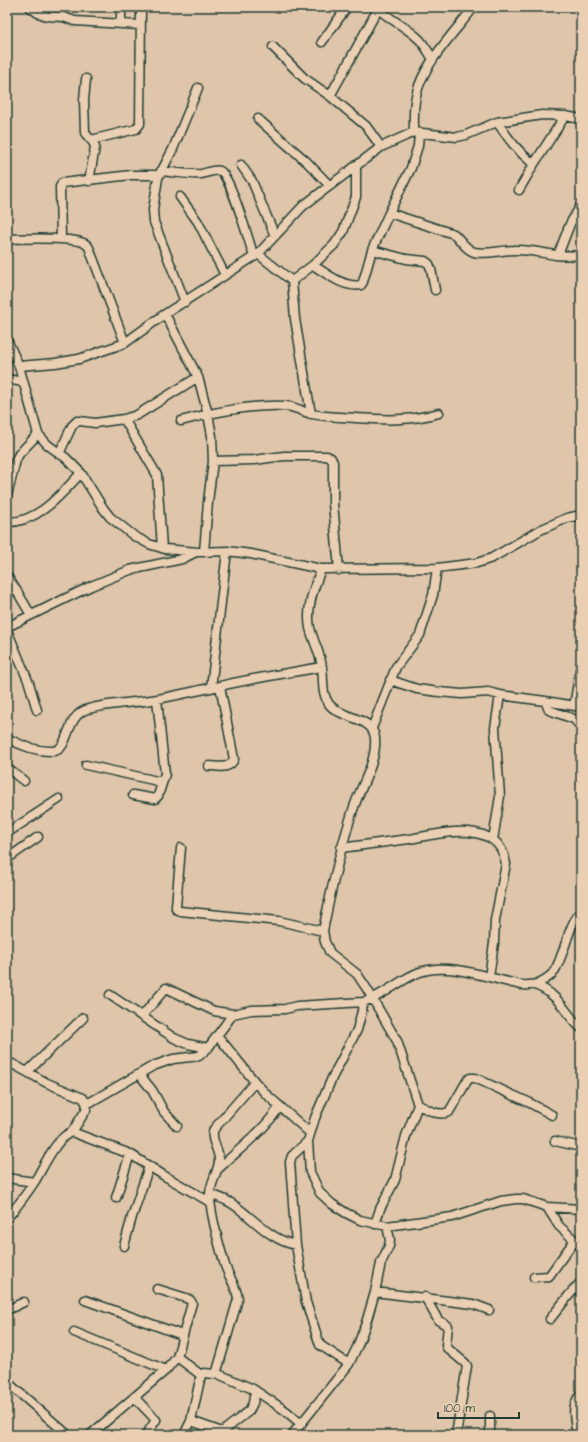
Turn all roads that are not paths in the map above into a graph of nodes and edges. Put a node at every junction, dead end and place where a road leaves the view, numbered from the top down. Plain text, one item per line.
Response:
1 (30, 7) edge
2 (121, 7) edge
3 (141, 7) edge
4 (347, 7) edge
5 (474, 7) edge
6 (377, 8) edge
7 (121, 24) junction
8 (140, 25) junction
9 (322, 42) dead end
10 (273, 47) dead end
11 (433, 59) junction
12 (86, 79) dead end
13 (198, 88) dead end
14 (330, 96) junction
15 (565, 116) junction
16 (580, 117) edge
17 (258, 119) dead end
18 (497, 122) junction
19 (416, 132) junction
20 (91, 140) junction
21 (381, 147) junction
22 (534, 164) junction
23 (241, 165) dead end
24 (356, 165) junction
25 (160, 173) junction
26 (89, 181) junction
27 (329, 186) junction
28 (519, 190) dead end
29 (180, 197) dead end
30 (581, 205) edge
31 (389, 213) junction
32 (275, 236) junction
33 (7, 239) edge
34 (62, 239) junction
35 (372, 250) junction
36 (256, 255) junction
37 (558, 255) junction
38 (581, 256) edge
39 (313, 265) junction
40 (225, 275) junction
41 (292, 281) junction
42 (435, 290) dead end
43 (185, 302) junction
44 (165, 314) junction
45 (7, 340) edge
46 (125, 343) junction
47 (20, 366) junction
48 (198, 377) junction
49 (7, 379) edge
50 (23, 382) junction
51 (439, 413) dead end
52 (208, 414) junction
53 (311, 414) junction
54 (124, 419) junction
55 (181, 421) dead end
56 (38, 434) junction
57 (60, 454) junction
58 (213, 461) junction
59 (82, 473) junction
60 (7, 496) edge
61 (581, 515) edge
62 (7, 522) edge
63 (162, 548) junction
64 (227, 551) junction
65 (200, 552) junction
66 (437, 568) junction
67 (321, 569) junction
68 (339, 570) junction
69 (7, 576) edge
70 (31, 616) junction
71 (7, 627) edge
72 (7, 630) edge
73 (581, 665) edge
74 (322, 667) junction
75 (390, 680) junction
76 (220, 686) junction
77 (211, 688) junction
78 (500, 695) junction
79 (157, 699) junction
80 (545, 701) junction
81 (577, 707) edge
82 (37, 710) dead end
83 (581, 727) edge
84 (372, 728) junction
85 (7, 738) edge
86 (86, 765) dead end
87 (209, 766) dead end
88 (7, 768) edge
89 (24, 781) dead end
90 (162, 782) junction
91 (133, 794) dead end
92 (59, 799) dead end
93 (7, 833) edge
94 (38, 837) dead end
95 (493, 840) junction
96 (181, 848) dead end
97 (341, 848) junction
98 (7, 859) edge
99 (581, 913) edge
100 (323, 931) junction
101 (489, 977) junction
102 (534, 985) junction
103 (110, 995) dead end
104 (373, 999) junction
105 (363, 1002) junction
106 (233, 1014) junction
107 (142, 1016) junction
108 (83, 1018) dead end
109 (581, 1028) edge
110 (218, 1035) junction
111 (208, 1048) junction
112 (7, 1061) edge
113 (27, 1072) junction
114 (139, 1074) junction
115 (255, 1082) junction
116 (87, 1104) junction
117 (418, 1105) junction
118 (280, 1106) junction
119 (552, 1115) dead end
120 (177, 1126) dead end
121 (72, 1132) junction
122 (309, 1137) junction
123 (555, 1141) dead end
124 (581, 1147) edge
125 (130, 1154) junction
126 (149, 1166) junction
127 (217, 1170) junction
128 (7, 1178) edge
129 (34, 1182) junction
130 (116, 1198) dead end
131 (210, 1198) junction
132 (547, 1207) junction
133 (581, 1208) edge
134 (7, 1218) edge
135 (375, 1224) junction
136 (387, 1226) junction
137 (574, 1241) junction
138 (124, 1246) dead end
139 (296, 1246) junction
140 (581, 1246) edge
141 (534, 1277) dead end
142 (581, 1282) edge
143 (157, 1289) dead end
144 (376, 1292) junction
145 (425, 1297) junction
146 (85, 1300) dead end
147 (24, 1302) dead end
148 (7, 1310) edge
149 (490, 1310) dead end
150 (550, 1319) dead end
151 (74, 1332) dead end
152 (182, 1335) junction
153 (177, 1357) junction
154 (349, 1364) junction
155 (166, 1370) junction
156 (216, 1373) junction
157 (201, 1376) junction
158 (7, 1382) edge
159 (255, 1391) junction
160 (581, 1394) edge
161 (134, 1397) junction
162 (490, 1416) dead end
163 (192, 1422) junction
164 (300, 1423) junction
165 (68, 1435) edge
166 (90, 1435) edge
167 (146, 1435) edge
168 (184, 1435) edge
169 (292, 1435) edge
170 (456, 1435) edge
171 (490, 1435) edge
172 (577, 1435) edge

1 - 7 street
2 - 7 street
3 - 8 street
4 - 9 street
5 - 11 street
6 - 11 street
6 - 14 street
7 - 8 street
8 - 20 street
10 - 14 street
11 - 19 street
12 - 20 street
13 - 25 street
14 - 21 street
15 - 16 street
15 - 18 street
15 - 22 street
17 - 27 street
18 - 19 street
18 - 22 street
19 - 21 street
19 - 31 street
20 - 26 street
21 - 24 street
22 - 28 street
23 - 32 street
24 - 27 street
24 - 39 street
25 - 26 street
25 - 36 street
25 - 43 street
26 - 34 street
27 - 32 street
29 - 40 street
30 - 37 street
31 - 35 street
31 - 37 street
32 - 36 street
33 - 34 street
34 - 46 street
35 - 39 street
35 - 42 street
36 - 40 street
36 - 41 street
37 - 38 street
39 - 41 street
40 - 43 street
41 - 53 street
43 - 44 street
44 - 46 street
44 - 48 street
45 - 47 street
46 - 47 street
47 - 50 street
48 - 52 street
48 - 54 street
49 - 50 street
50 - 56 street
51 - 53 street
52 - 53 street
52 - 55 street
52 - 58 street
54 - 57 street
54 - 63 street
56 - 57 street
56 - 60 street
57 - 59 street
58 - 65 street
58 - 68 street
59 - 62 street
59 - 63 street
61 - 66 street
63 - 65 street
64 - 65 street
64 - 67 street
64 - 77 street
65 - 70 street
66 - 68 street
66 - 75 street
67 - 68 street
67 - 74 street
69 - 70 street
70 - 71 street
72 - 82 street
73 - 81 street
74 - 76 street
74 - 84 street
75 - 78 street
75 - 84 street
76 - 77 street
76 - 87 street
77 - 79 street
78 - 80 street
78 - 95 street
79 - 85 street
79 - 90 street
80 - 81 street
80 - 83 street
84 - 97 street
86 - 90 street
88 - 89 street
90 - 91 street
92 - 93 street
94 - 98 street
95 - 97 street
95 - 101 street
96 - 100 street
97 - 100 street
99 - 102 street
100 - 104 street
101 - 102 street
101 - 104 street
102 - 109 street
103 - 107 street
104 - 105 street
104 - 117 street
105 - 106 street
105 - 122 street
106 - 107 street
106 - 110 street
107 - 111 street
108 - 113 street
110 - 111 street
110 - 115 street
111 - 114 street
112 - 113 street
113 - 116 street
114 - 116 street
114 - 120 street
115 - 118 street
115 - 127 street
116 - 121 street
117 - 119 street
117 - 135 street
118 - 122 street
118 - 127 street
121 - 125 street
121 - 129 street
122 - 135 street
122 - 139 street
123 - 124 street
125 - 126 street
125 - 130 street
126 - 131 street
126 - 138 street
127 - 131 street
128 - 129 street
129 - 134 street
131 - 139 street
131 - 156 street
132 - 133 street
132 - 136 street
132 - 137 street
135 - 136 street
136 - 144 street
137 - 140 street
137 - 141 street
139 - 154 street
142 - 150 street
143 - 152 street
144 - 145 street
144 - 154 street
145 - 149 street
145 - 170 street
146 - 152 street
147 - 148 street
151 - 155 street
152 - 153 street
153 - 155 street
153 - 157 street
154 - 164 street
155 - 161 street
156 - 157 street
156 - 159 street
157 - 163 street
158 - 165 street
159 - 163 street
159 - 164 street
160 - 172 street
161 - 166 street
161 - 167 street
162 - 171 street
163 - 168 street
164 - 169 street

